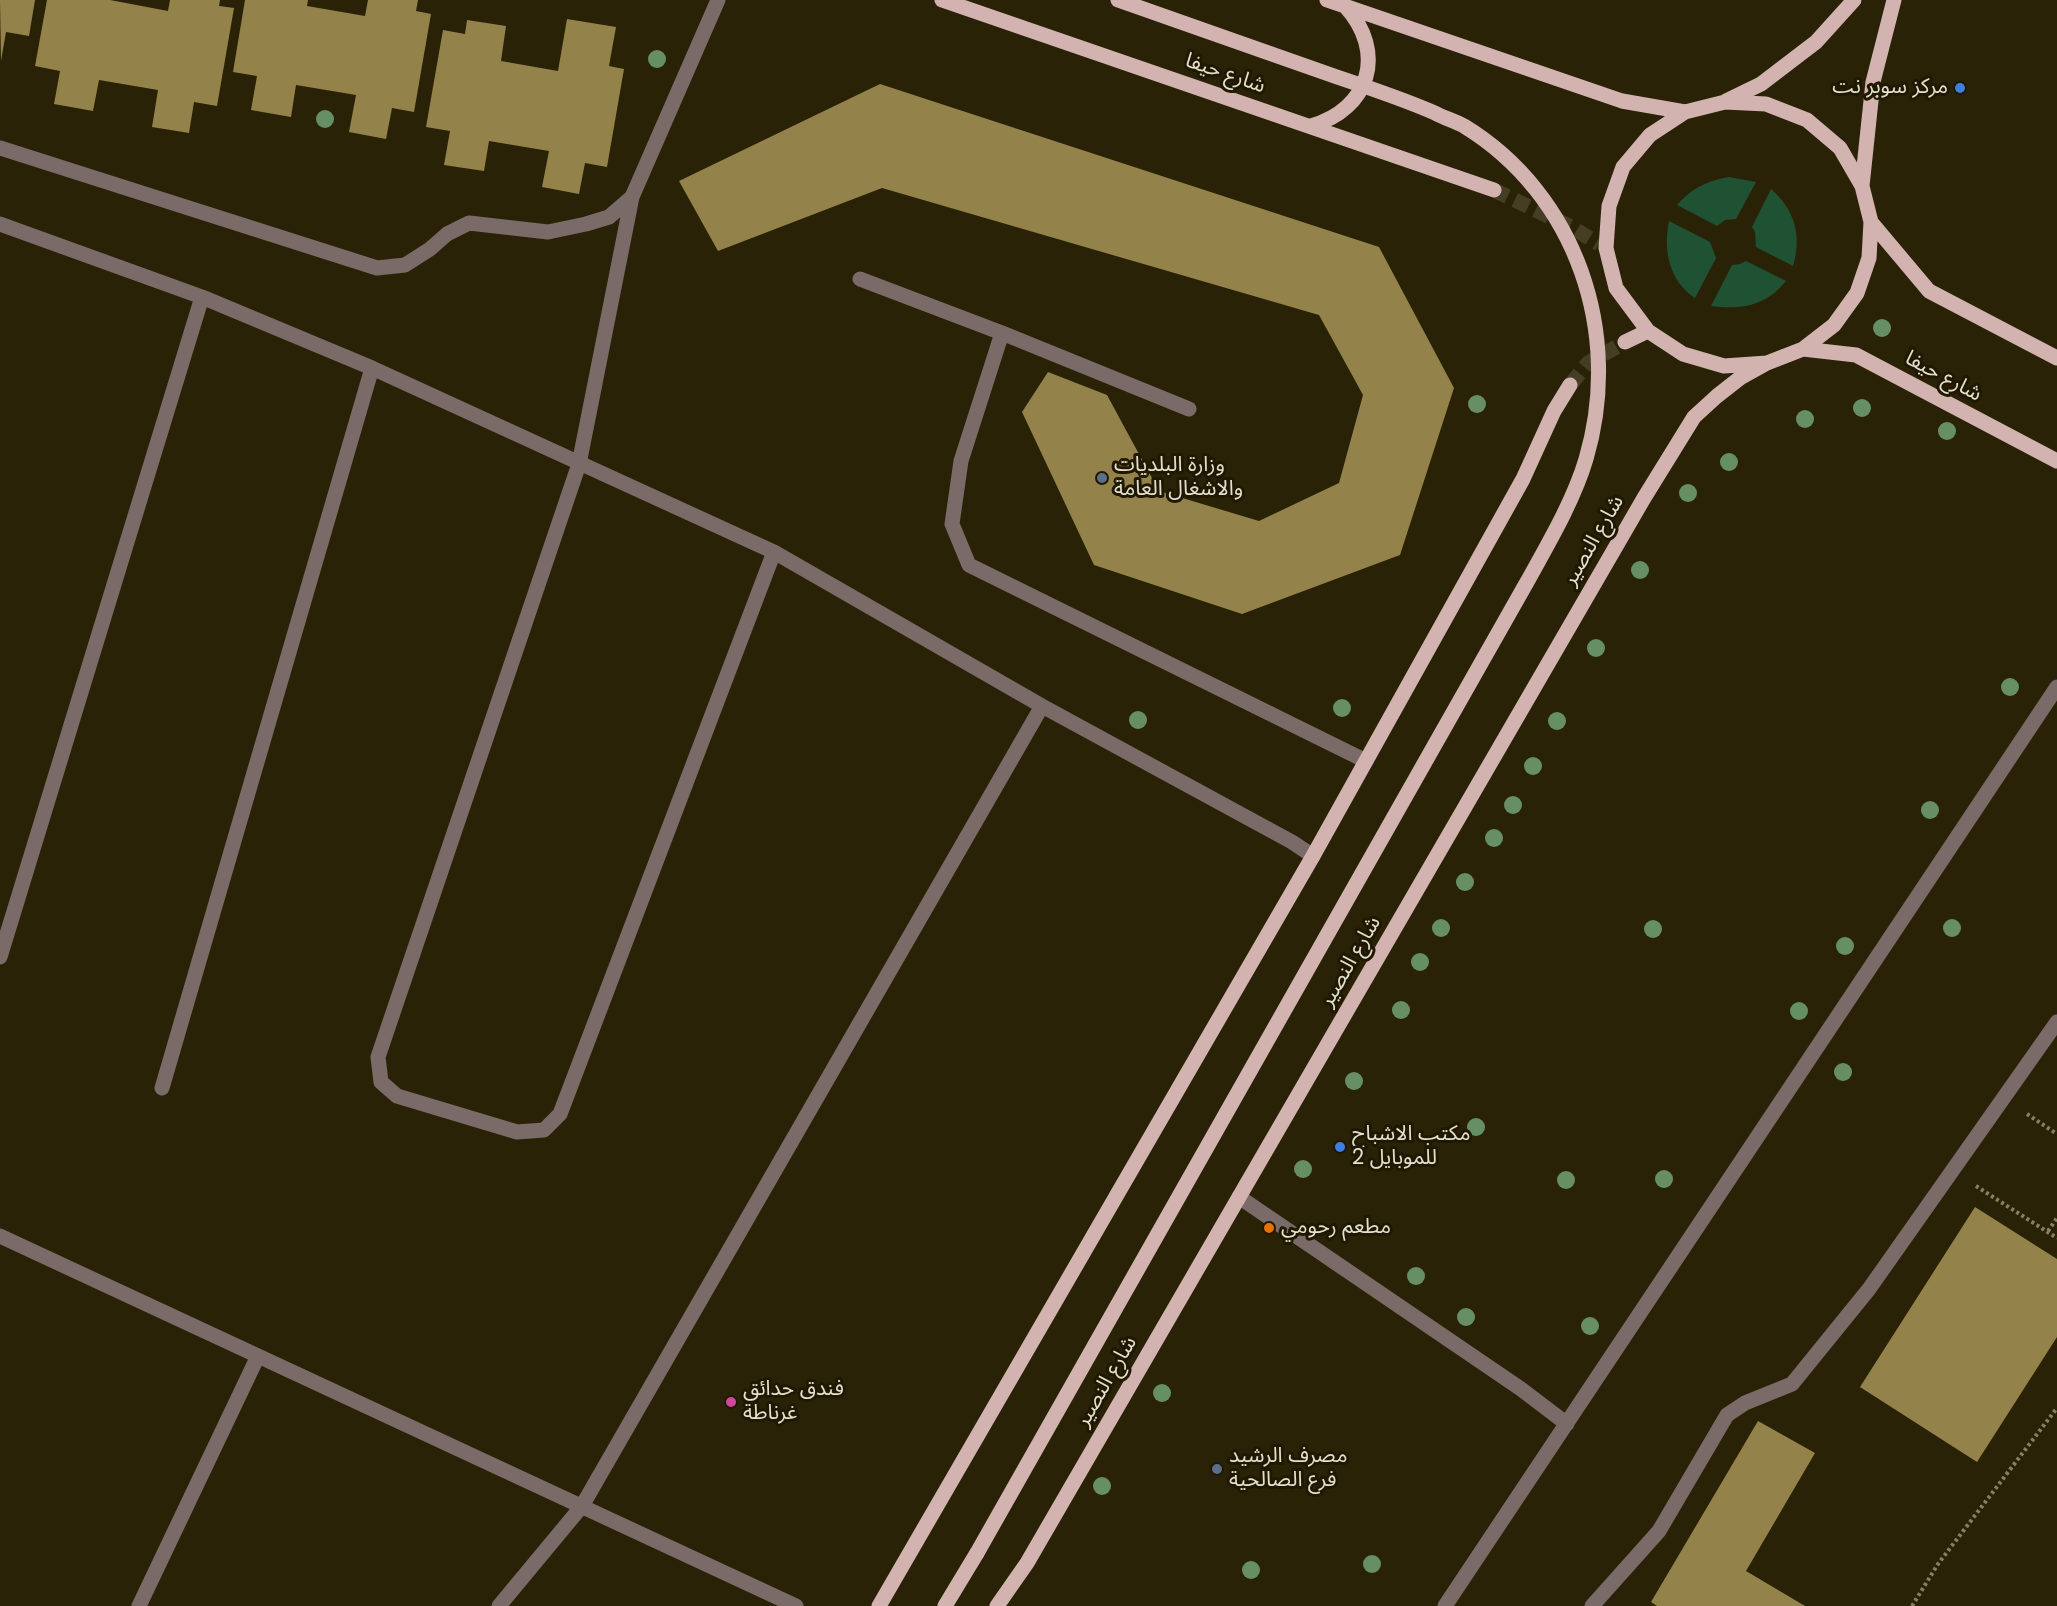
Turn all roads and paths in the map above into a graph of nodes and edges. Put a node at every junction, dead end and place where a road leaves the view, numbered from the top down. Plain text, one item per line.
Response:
1 (718, 0) edge
2 (942, 0) edge
3 (1118, 0) edge
4 (1327, 0) edge
5 (1854, 0) edge
6 (1894, 0) edge
7 (1345, 6) junction
8 (1725, 102) junction
9 (1685, 112) junction
10 (1311, 126) junction
11 (0, 148) edge
12 (1862, 186) junction
13 (1494, 190) tunnel mouth
14 (632, 197) junction
15 (1871, 222) junction
16 (0, 224) edge
17 (860, 279) dead end
18 (202, 297) junction
19 (1648, 331) junction
20 (1002, 333) junction
21 (1625, 342) tunnel mouth
22 (1803, 349) junction
23 (2057, 358) edge
24 (1767, 363) junction
25 (372, 369) junction
26 (1570, 385) tunnel mouth
27 (1189, 409) dead end
28 (2057, 460) edge
29 (579, 464) junction
30 (774, 552) junction
31 (2057, 687) edge
32 (1042, 706) junction
33 (1366, 761) junction
34 (1313, 856) junction
35 (0, 957) edge
36 (2057, 1022) edge
37 (162, 1088) dead end
38 (2003, 1099) junction
39 (2057, 1134) edge
40 (1953, 1171) junction
41 (1239, 1197) junction
42 (2057, 1218) edge
43 (2048, 1232) junction
44 (0, 1236) edge
45 (2057, 1238) edge
46 (258, 1356) junction
47 (2057, 1408) edge
48 (1567, 1424) junction
49 (582, 1506) junction
50 (140, 1606) edge
51 (500, 1606) edge
52 (796, 1606) edge
53 (879, 1606) edge
54 (945, 1606) edge
55 (997, 1606) edge
56 (1444, 1606) edge
57 (1592, 1606) edge
58 (1912, 1606) edge

1 - 14 street
2 - 10 main road, شارع حيفا
3 - 54 main road, bridge
4 - 7 main road
5 - 8 main road
6 - 12 main road
7 - 9 main road
7 - 10 main road
8 - 9 main road
8 - 12 main road
9 - 19 main road
10 - 13 main road, شارع حيفا
11 - 14 street
12 - 15 main road
14 - 29 street
15 - 22 main road
15 - 23 main road
16 - 18 street
17 - 20 street
18 - 25 street
18 - 35 street
19 - 21 main road
19 - 24 main road
20 - 27 street
20 - 33 street
22 - 24 main road
22 - 28 main road, شارع حيفا
24 - 41 main road, شارع النصیر
25 - 29 street
25 - 37 street
26 - 33 main road
29 - 30 street
29 - 30 street
30 - 32 street
31 - 48 street
32 - 34 street
32 - 49 street
33 - 34 main road
34 - 53 main road
36 - 38 street
38 - 39 path
38 - 40 street
40 - 43 path
40 - 57 street
41 - 48 street
41 - 55 main road, شارع النصیر
42 - 43 path
43 - 45 path
44 - 46 street
46 - 49 street
46 - 50 street
47 - 58 path
48 - 56 street
49 - 51 street
49 - 52 street

